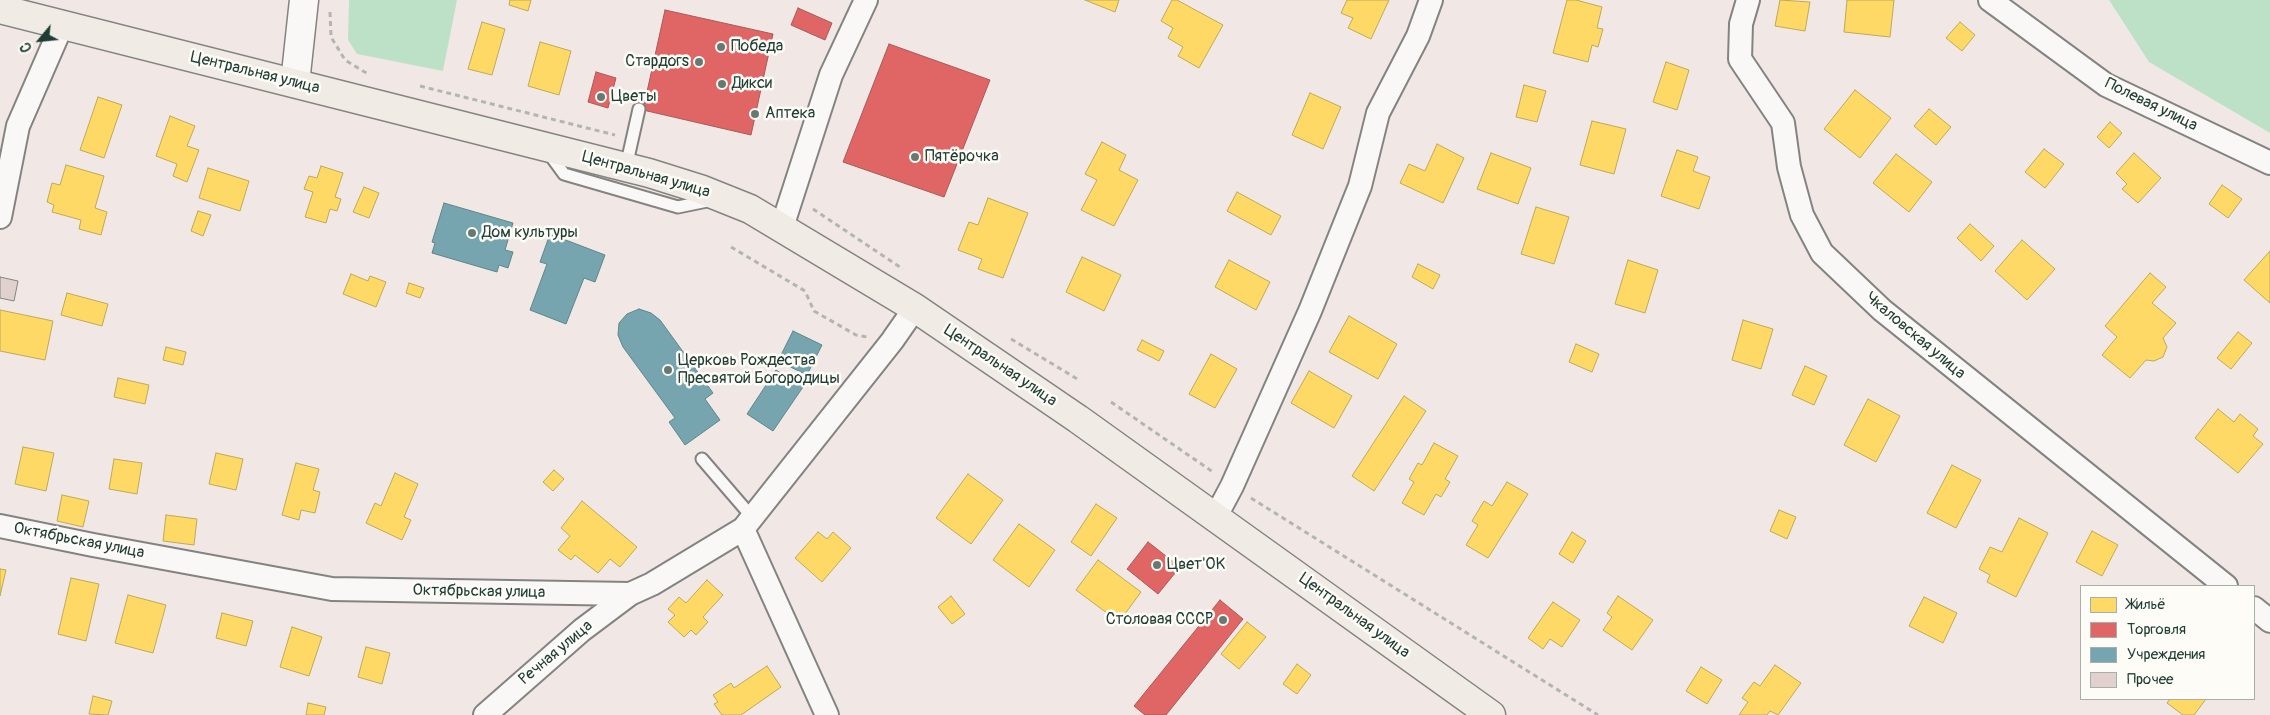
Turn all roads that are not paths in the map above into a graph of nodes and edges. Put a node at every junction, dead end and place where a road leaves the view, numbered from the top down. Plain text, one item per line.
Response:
1 (304, 0) edge
2 (866, 0) edge
3 (1431, 0) edge
4 (1748, 0) edge
5 (1990, 0) edge
6 (0, 9) edge
7 (62, 25) junction
8 (295, 83) junction
9 (638, 109) dead end
10 (544, 146) junction
11 (2270, 163) edge
12 (626, 167) junction
13 (721, 198) junction
14 (0, 216) edge
15 (782, 227) junction
16 (915, 308) junction
17 (702, 459) dead end
18 (1216, 516) junction
19 (747, 523) junction
20 (0, 526) edge
21 (2225, 585) edge
22 (630, 594) junction
23 (2255, 609) edge
24 (2270, 621) edge
25 (485, 715) edge
26 (827, 715) edge
27 (1492, 715) edge

1 - 8 main road
2 - 15 street
3 - 18 street
4 - 21 street, Чкаловская улица
5 - 11 street, Полевая улица
6 - 7 main road, Центральная улица
7 - 8 main road, Центральная улица
7 - 14 street
8 - 10 main road, Центральная улица
9 - 12 lane
10 - 12 main road, Центральная улица
10 - 13 lane
12 - 13 main road, Центральная улица
13 - 15 main road, Центральная улица
15 - 16 main road, Центральная улица
16 - 18 main road, Центральная улица
16 - 19 street
17 - 19 lane
18 - 27 main road, Центральная улица
19 - 22 street, Октябрьская улица
19 - 26 street
20 - 22 street, Октябрьская улица
22 - 25 street, Речная улица
23 - 24 street

